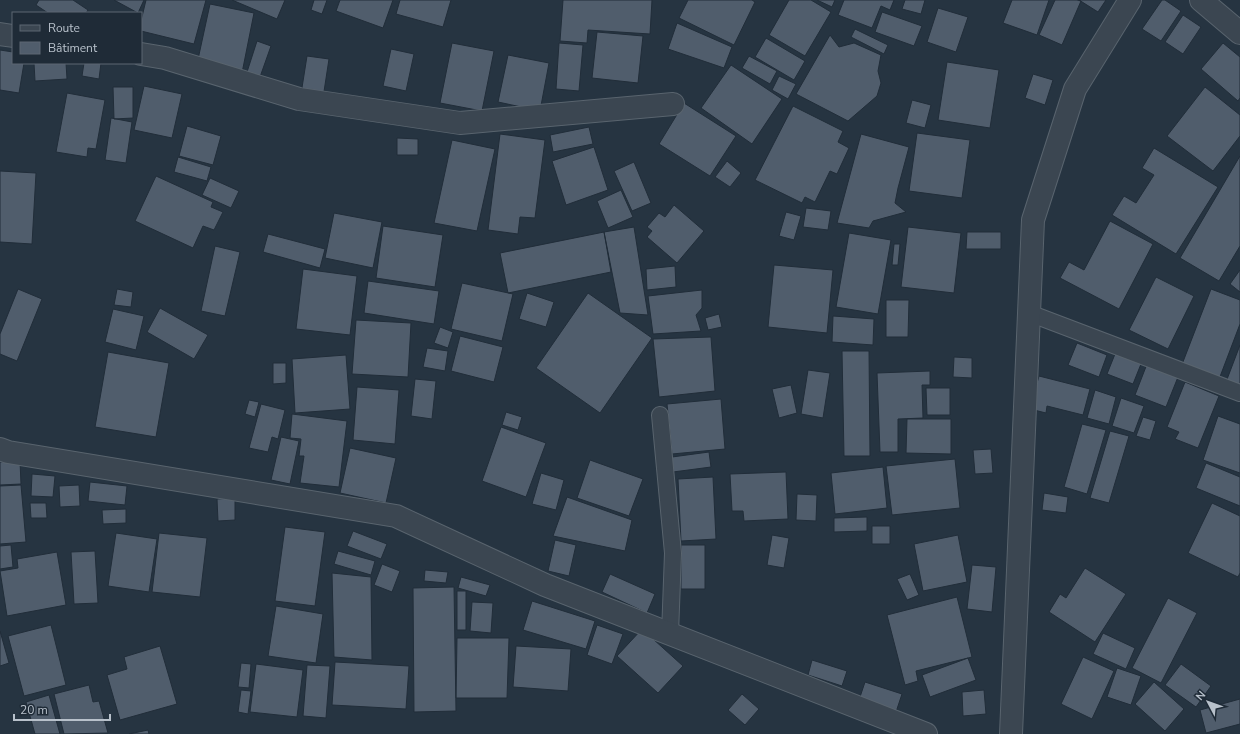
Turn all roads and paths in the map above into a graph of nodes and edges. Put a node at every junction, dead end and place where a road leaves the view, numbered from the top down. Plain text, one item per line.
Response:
1 (1130, 0) edge
2 (1201, 0) edge
3 (1240, 33) edge
4 (0, 34) edge
5 (12, 36) edge
6 (142, 54) edge
7 (673, 104) dead end
8 (1029, 313) junction
9 (1240, 393) edge
10 (660, 415) dead end
11 (0, 449) edge
12 (670, 634) junction
13 (926, 734) edge
14 (1011, 734) edge

1 - 8 street
2 - 3 street
4 - 5 street
6 - 7 street
8 - 9 lane
8 - 14 street
10 - 12 lane
11 - 12 street
12 - 13 street

